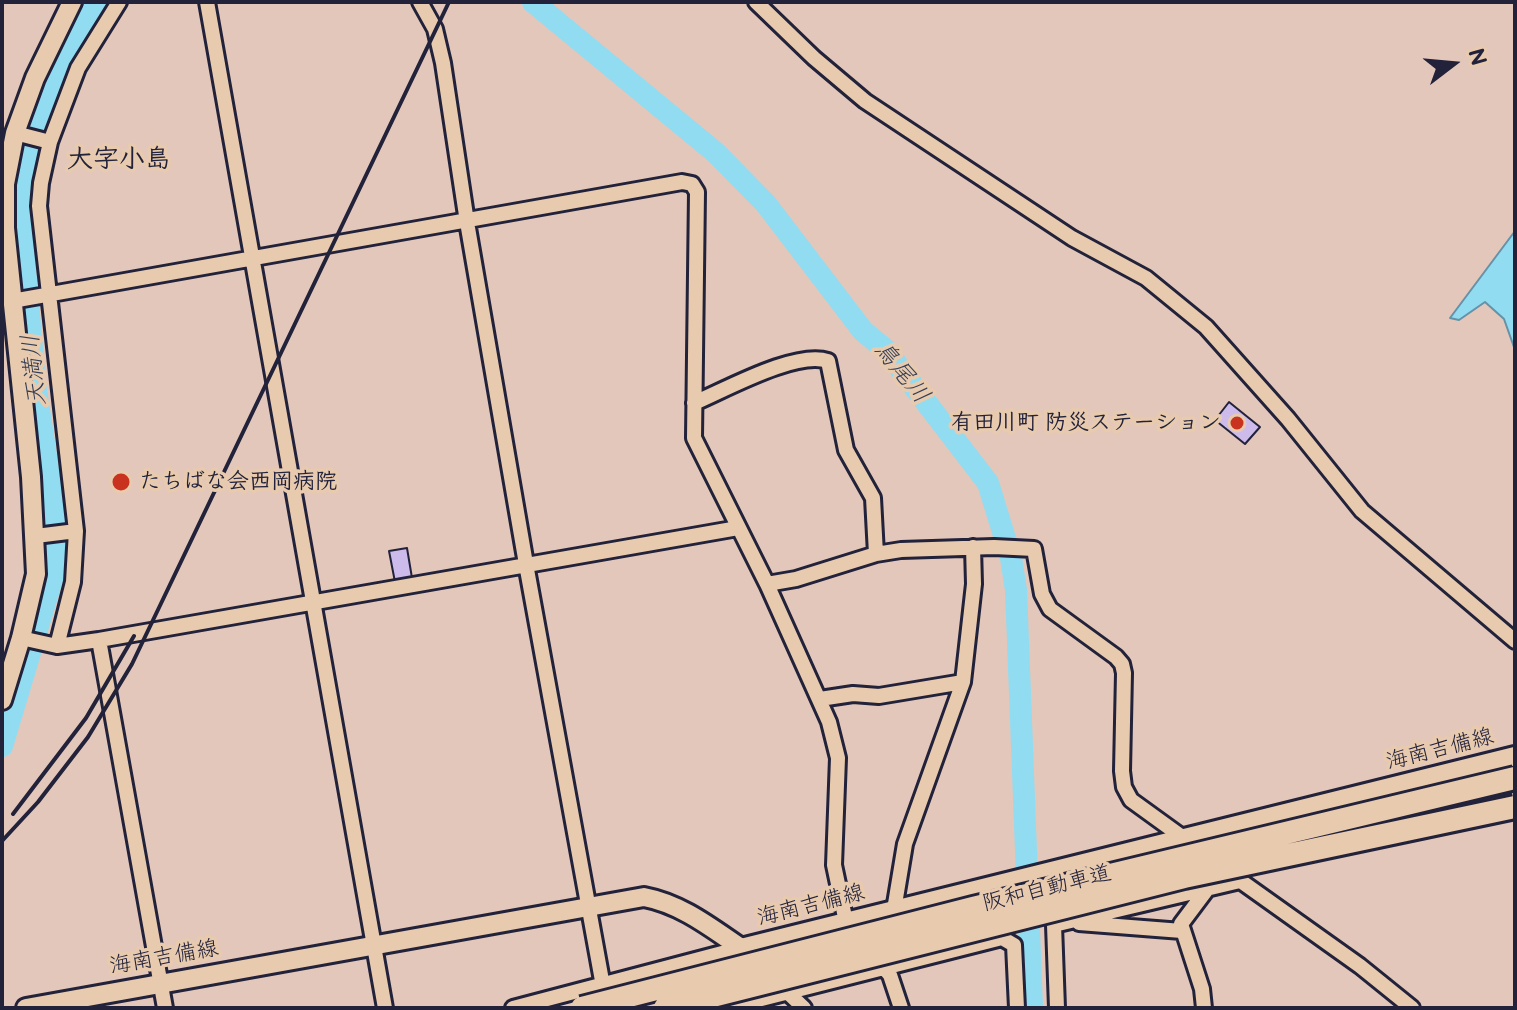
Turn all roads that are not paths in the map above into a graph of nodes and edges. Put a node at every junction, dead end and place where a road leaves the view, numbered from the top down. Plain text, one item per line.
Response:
1 (72, 2) edge
2 (119, 2) edge
3 (207, 2) edge
4 (420, 2) edge
5 (756, 2) edge
6 (15, 133) junction
7 (50, 142) junction
8 (467, 222) junction
9 (252, 257) junction
10 (49, 294) junction
11 (12, 301) junction
12 (694, 403) junction
13 (738, 528) junction
14 (76, 531) junction
15 (36, 536) junction
16 (973, 547) junction
17 (876, 554) junction
18 (526, 564) junction
19 (767, 584) junction
20 (312, 602) junction
21 (21, 638) junction
22 (99, 640) junction
23 (1515, 641) edge
24 (57, 646) junction
25 (8, 665) edge
26 (963, 682) junction
27 (820, 699) junction
28 (2, 700) edge
29 (1515, 756) edge
30 (1515, 778) edge
31 (1515, 807) edge
32 (1183, 837) junction
33 (1240, 881) junction
34 (1208, 888) junction
35 (589, 906) junction
36 (894, 910) junction
37 (867, 916) junction
38 (1070, 920) junction
39 (846, 922) junction
40 (1182, 931) junction
41 (373, 945) junction
42 (741, 948) junction
43 (885, 967) junction
44 (161, 983) junction
45 (603, 984) junction
46 (787, 992) junction
47 (26, 1008) edge
48 (165, 1008) edge
49 (385, 1008) edge
50 (513, 1008) edge
51 (582, 1008) edge
52 (607, 1008) edge
53 (665, 1008) edge
54 (726, 1008) edge
55 (804, 1008) edge
56 (901, 1008) edge
57 (1017, 1008) edge
58 (1057, 1008) edge
59 (1204, 1008) edge
60 (1412, 1008) edge

1 - 6 main road
2 - 7 street
3 - 9 street
4 - 8 street
5 - 23 street
6 - 7 street
6 - 11 main road
7 - 10 street
8 - 9 street
8 - 12 street
8 - 18 street
9 - 10 street
9 - 20 street
10 - 11 street
10 - 14 street
11 - 15 main road
12 - 13 street
12 - 17 street
13 - 18 street
13 - 19 street
14 - 15 street
14 - 24 street
15 - 21 main road
16 - 17 street
16 - 26 street
16 - 32 street
17 - 19 street
18 - 20 street
18 - 35 street
19 - 27 street
20 - 22 street
20 - 41 street
21 - 24 street
21 - 25 main road
22 - 24 street
22 - 44 street
25 - 28 main road
26 - 27 street
26 - 36 street
27 - 39 street
29 - 32 main road, 海南吉備線
30 - 51 highway, 阪和自動車道, bridge
31 - 53 highway, 阪和自動車道, bridge
32 - 33 street
32 - 36 main road, 海南吉備線
33 - 34 street
33 - 60 street
34 - 38 street
34 - 40 street
35 - 41 main road, 海南吉備線
35 - 42 main road, 海南吉備線
35 - 45 street
36 - 37 main road, 海南吉備線
37 - 39 main road, 海南吉備線
37 - 43 street
38 - 40 street
38 - 58 street
39 - 42 main road, 海南吉備線
40 - 59 street
41 - 44 main road, 海南吉備線
41 - 49 street
42 - 45 street
42 - 46 street
43 - 46 street
43 - 56 street
43 - 57 street
44 - 47 main road, 海南吉備線
44 - 48 street
45 - 50 street
45 - 52 street
46 - 54 street
46 - 55 street

